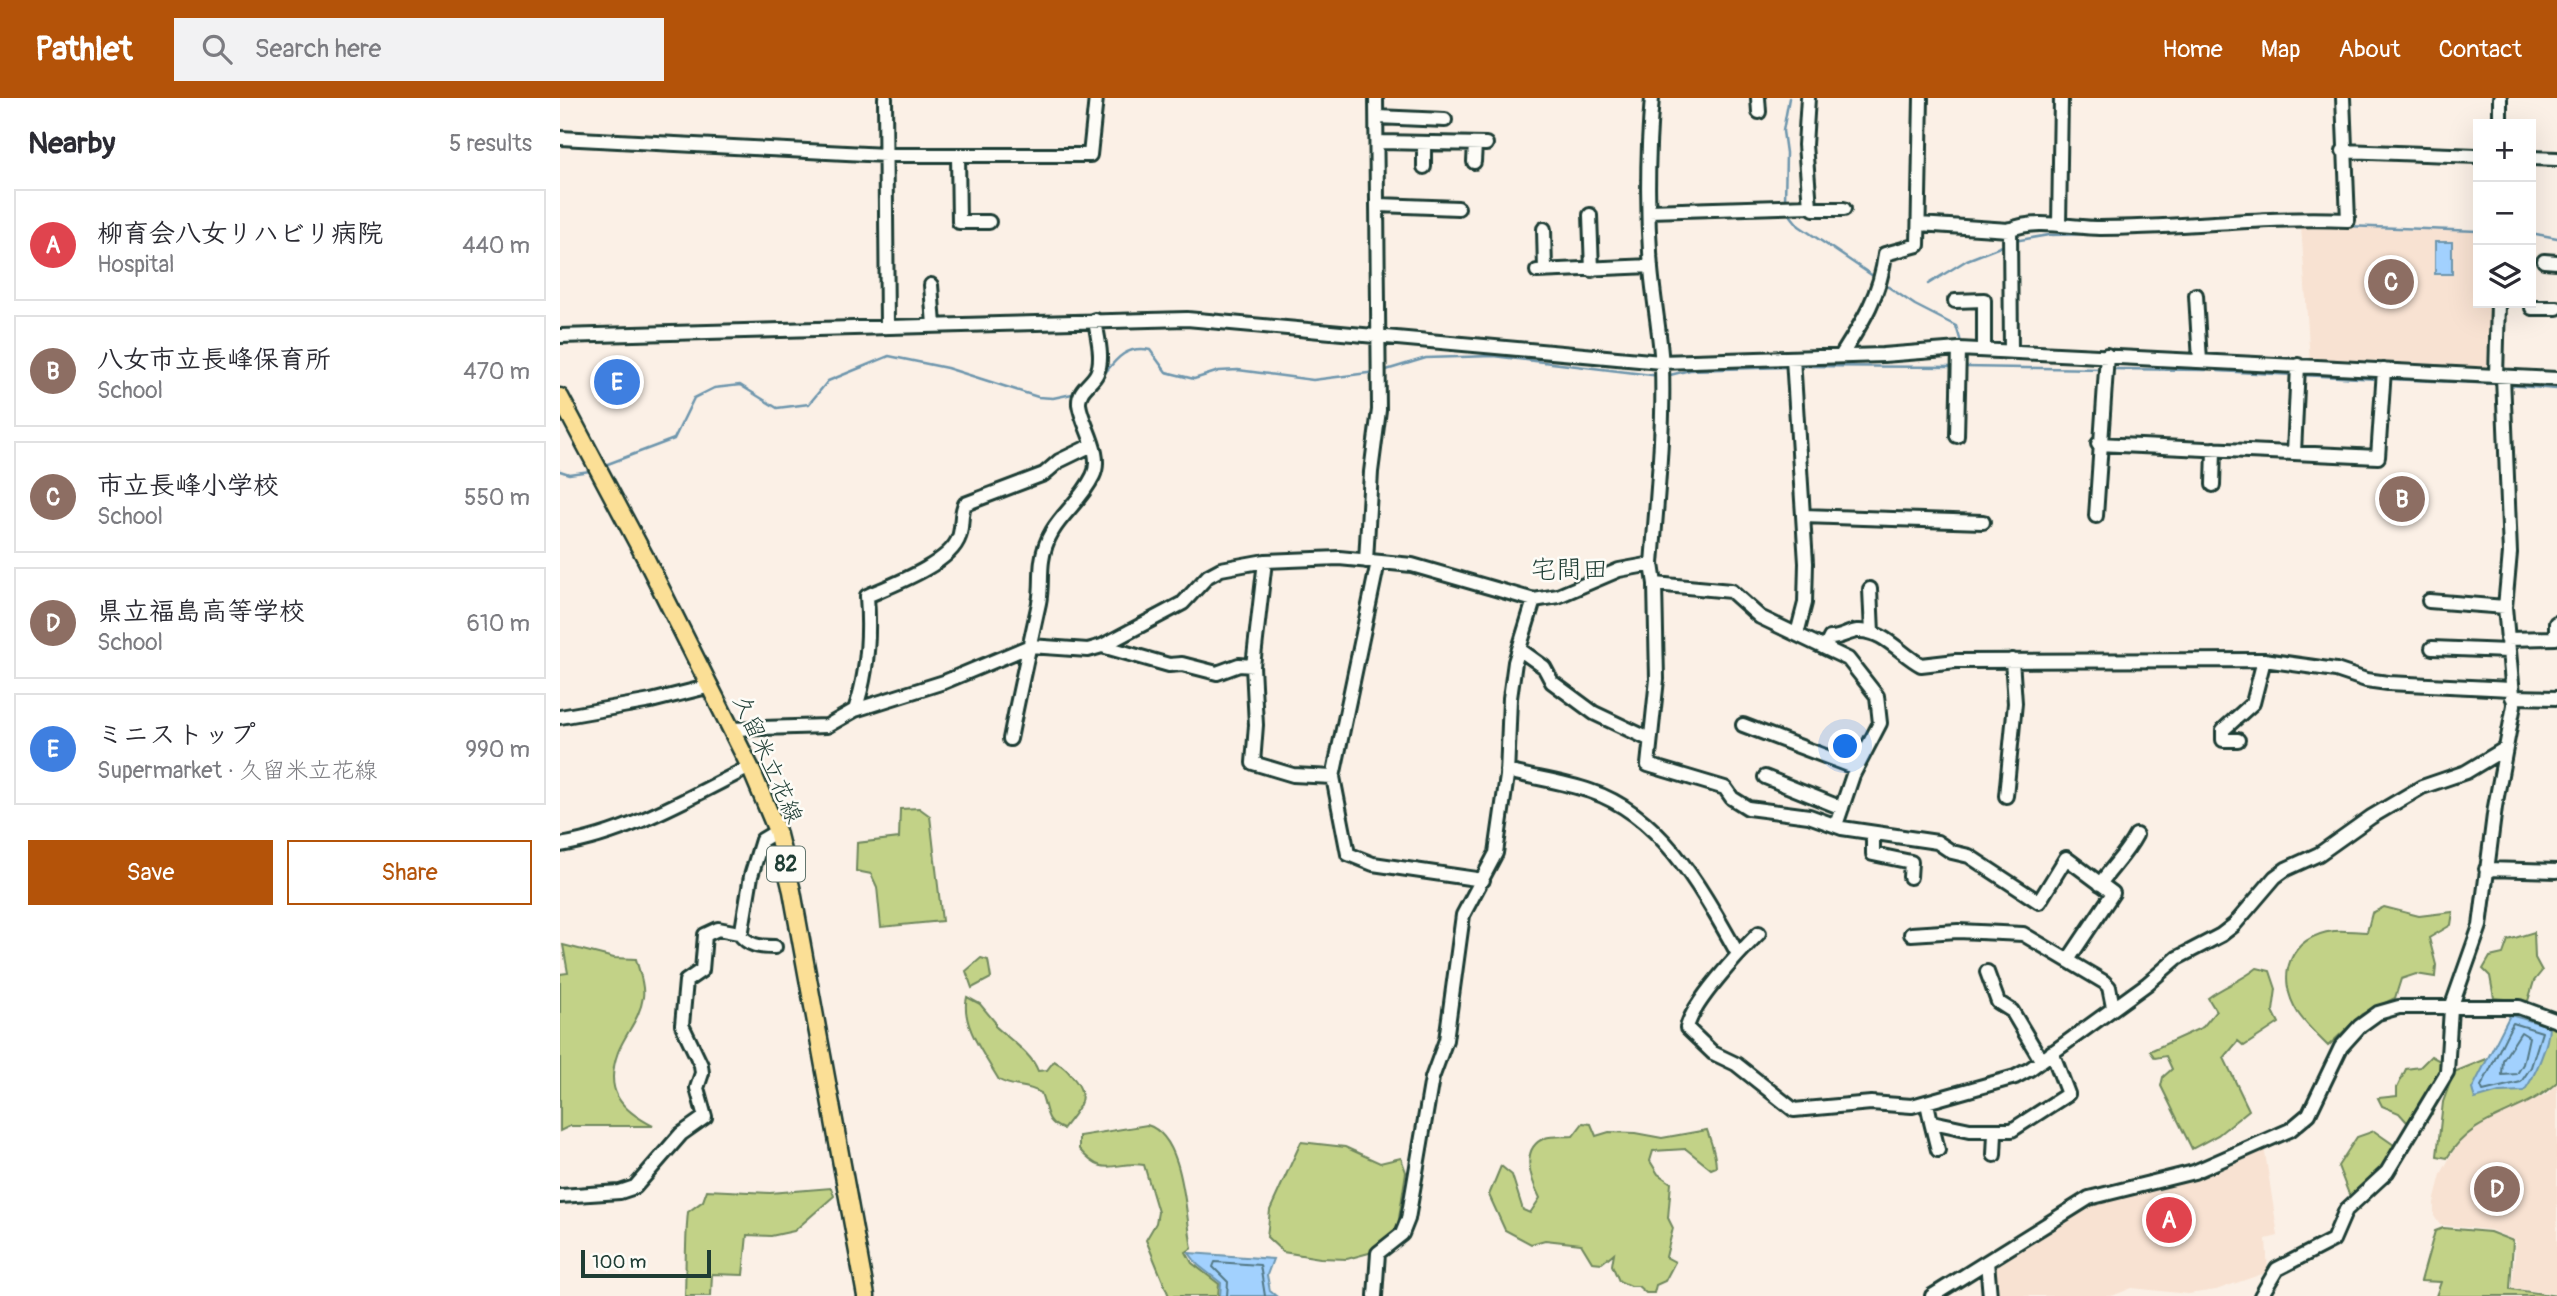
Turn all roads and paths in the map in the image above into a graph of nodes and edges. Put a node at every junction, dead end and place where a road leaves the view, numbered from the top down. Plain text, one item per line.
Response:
1 (885, 98) edge
2 (1096, 98) edge
3 (1376, 98) edge
4 (1652, 98) edge
5 (1758, 98) edge
6 (1808, 98) edge
7 (1921, 98) edge
8 (2061, 98) edge
9 (2343, 98) edge
10 (2500, 98) edge
11 (1759, 112) dead end
12 (1377, 117) junction
13 (2500, 119) edge
14 (1445, 120) dead end
15 (560, 138) edge
16 (1378, 142) junction
17 (1424, 143) junction
18 (2343, 151) junction
19 (885, 155) junction
20 (958, 155) junction
21 (2473, 156) edge
22 (2536, 158) edge
23 (2557, 159) edge
24 (1474, 162) dead end
25 (1424, 167) dead end
26 (1379, 205) junction
27 (1810, 206) junction
28 (1458, 208) dead end
29 (1844, 209) dead end
30 (1649, 211) junction
31 (1590, 215) dead end
32 (989, 222) dead end
33 (1919, 224) junction
34 (2059, 225) junction
35 (2010, 229) junction
36 (1541, 235) dead end
37 (1651, 266) junction
38 (1592, 270) junction
39 (931, 285) dead end
40 (2196, 295) dead end
41 (1955, 301) dead end
42 (2498, 308) edge
43 (2536, 308) edge
44 (2557, 308) edge
45 (1094, 320) junction
46 (887, 326) junction
47 (934, 326) junction
48 (1378, 335) junction
49 (560, 336) edge
50 (1959, 349) junction
51 (1984, 350) junction
52 (2011, 351) junction
53 (2107, 355) junction
54 (1842, 356) junction
55 (1793, 358) junction
56 (2200, 360) junction
57 (2298, 366) junction
58 (2384, 370) junction
59 (1662, 371) junction
60 (2499, 376) junction
61 (2557, 379) edge
62 (560, 397) edge
63 (1957, 436) dead end
64 (2098, 444) junction
65 (1093, 445) junction
66 (2214, 449) junction
67 (2294, 453) junction
68 (2213, 485) dead end
69 (1803, 516) junction
70 (2096, 516) dead end
71 (1983, 522) dead end
72 (1265, 561) junction
73 (1372, 561) junction
74 (1652, 564) junction
75 (1655, 584) junction
76 (1870, 589) dead end
77 (1534, 600) junction
78 (2429, 601) dead end
79 (2505, 607) junction
80 (2556, 623) edge
81 (1872, 633) junction
82 (1797, 634) junction
83 (2508, 645) junction
84 (1030, 646) junction
85 (1102, 646) junction
86 (1825, 648) junction
87 (2432, 648) dead end
88 (1519, 649) junction
89 (2012, 660) junction
90 (2264, 660) junction
91 (1253, 666) junction
92 (711, 686) junction
93 (2512, 693) junction
94 (2557, 698) edge
95 (855, 710) junction
96 (560, 717) edge
97 (1743, 725) dead end
98 (731, 729) junction
99 (1010, 739) dead end
100 (1649, 739) junction
101 (2238, 740) dead end
102 (2506, 748) junction
103 (1851, 766) dead end
104 (750, 767) junction
105 (1507, 771) junction
106 (1333, 777) junction
107 (1765, 777) dead end
108 (2006, 796) dead end
109 (1842, 808) junction
110 (1836, 825) junction
111 (777, 831) junction
112 (1873, 834) junction
113 (2136, 835) dead end
114 (560, 845) edge
115 (2486, 869) junction
116 (2557, 871) edge
117 (1910, 877) dead end
118 (1483, 880) junction
119 (2100, 884) junction
120 (739, 933) junction
121 (1759, 933) dead end
122 (1911, 934) dead end
123 (775, 947) dead end
124 (1738, 954) junction
125 (2068, 960) junction
126 (1987, 972) dead end
127 (2113, 1007) junction
128 (2451, 1008) junction
129 (2557, 1021) edge
130 (2047, 1056) junction
131 (1927, 1103) junction
132 (1931, 1122) junction
133 (1995, 1133) junction
134 (1938, 1150) dead end
135 (1994, 1155) dead end
136 (560, 1196) edge
137 (1987, 1262) junction
138 (866, 1296) edge
139 (1375, 1296) edge
140 (1933, 1296) edge
141 (1990, 1296) edge
142 (2261, 1296) edge

1 - 19 street
2 - 20 street
3 - 12 street
4 - 30 street
5 - 11 street
6 - 27 street
7 - 33 street
8 - 34 street
9 - 18 street
10 - 13 street
12 - 14 street
12 - 16 street
15 - 19 street
16 - 17 street
16 - 26 street
17 - 24 street
17 - 25 street
18 - 21 street
18 - 34 street
19 - 20 street
19 - 46 street
20 - 32 street
22 - 23 street
26 - 28 street
26 - 48 street
27 - 29 street
27 - 30 street
30 - 37 street
31 - 38 street
33 - 35 street
33 - 54 street
34 - 35 street
35 - 52 street
36 - 38 street
37 - 38 street
37 - 59 street
39 - 47 street
40 - 56 street
41 - 51 street
42 - 60 street
43 - 44 street
45 - 47 street
45 - 48 street
45 - 65 street
46 - 47 street
46 - 49 street
48 - 59 street
48 - 73 street
50 - 51 street
50 - 54 street
50 - 63 street
51 - 52 street
52 - 53 street
53 - 56 street
53 - 64 street
54 - 55 street
55 - 59 street
55 - 69 street
56 - 57 street
57 - 58 street
57 - 67 street
58 - 60 street
58 - 67 street
59 - 74 street
60 - 61 street
60 - 79 street
62 - 92 main road, 久留米立花線 / 82
64 - 66 street
64 - 70 street
65 - 84 street
65 - 95 street
66 - 67 street
66 - 68 street
69 - 71 street
69 - 82 street
72 - 73 street
72 - 85 street
72 - 91 street
73 - 77 street
73 - 106 street
74 - 75 street
74 - 77 street
75 - 82 street
75 - 100 street
76 - 81 street
77 - 88 street
78 - 79 street
79 - 83 street
80 - 83 street
81 - 86 street
81 - 89 street
82 - 86 street
83 - 87 street
83 - 93 street
84 - 85 street
84 - 95 street
84 - 99 street
85 - 91 street
86 - 109 street
88 - 100 street
88 - 105 street
89 - 90 street
89 - 108 street
90 - 93 street
90 - 101 street
91 - 106 street
92 - 96 street
92 - 98 main road, 久留米立花線 / 82
93 - 94 street
93 - 102 street
95 - 98 street
97 - 103 street
98 - 104 main road, 久留米立花線 / 82
100 - 110 street
102 - 115 street
102 - 127 street
104 - 111 main road, 久留米立花線 / 82
104 - 114 street
105 - 118 street
105 - 124 street
106 - 118 street
107 - 109 street
109 - 110 street
110 - 112 street
111 - 120 street
111 - 138 main road, 久留米立花線 / 82
112 - 117 street
112 - 119 street
113 - 119 street
115 - 116 street
115 - 128 street
118 - 139 street
119 - 125 street
120 - 123 street
120 - 136 street
121 - 124 street
122 - 125 street
124 - 131 street
125 - 127 street
126 - 130 street
127 - 130 street
128 - 129 street
128 - 137 street
128 - 142 street
130 - 131 street
130 - 133 street
131 - 132 street
132 - 133 street
132 - 134 street
133 - 135 street
137 - 140 street
137 - 141 street

